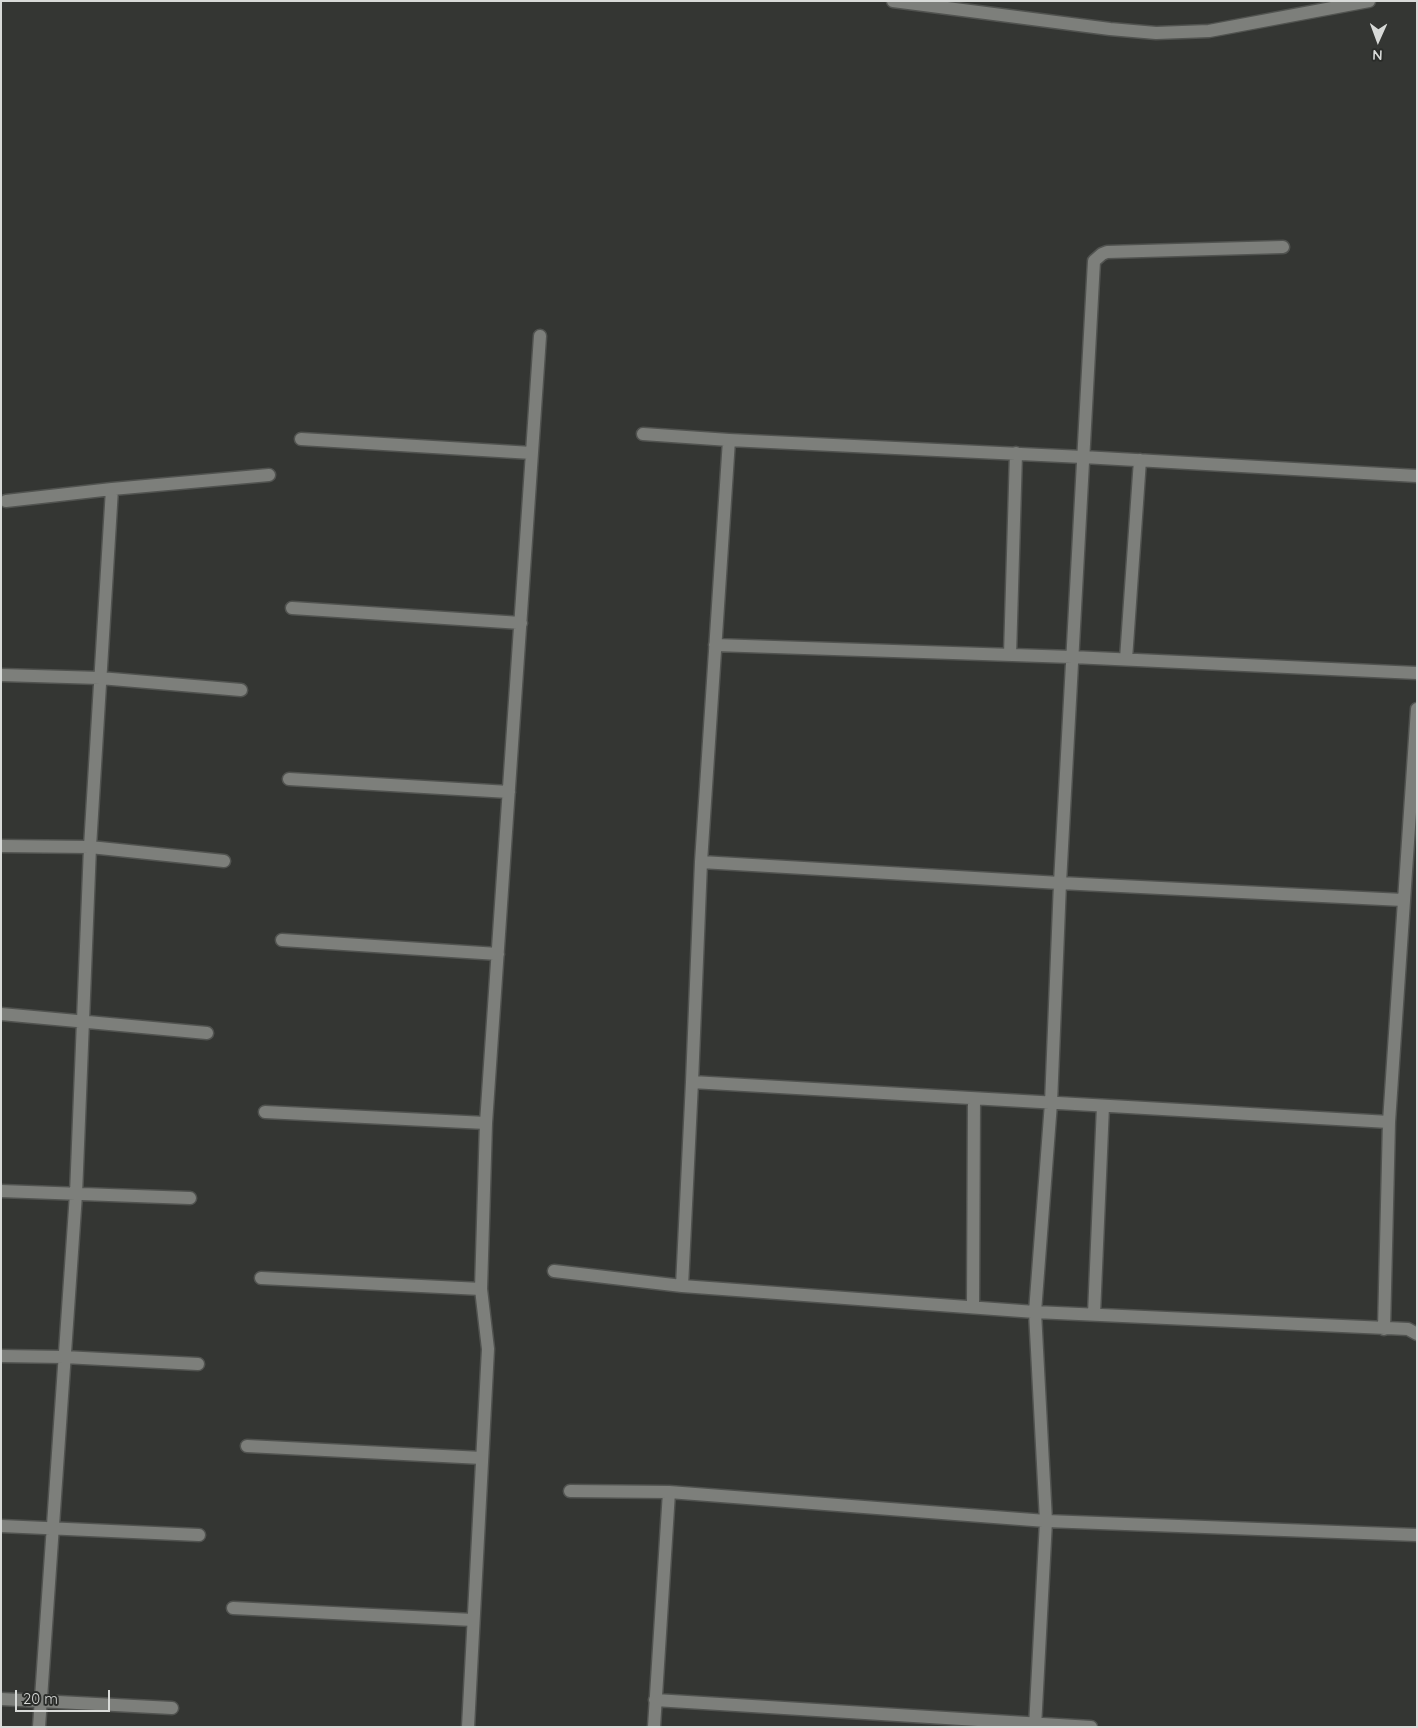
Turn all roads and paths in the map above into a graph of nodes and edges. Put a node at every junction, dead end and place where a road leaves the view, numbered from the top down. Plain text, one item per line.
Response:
1 (894, 1) edge
2 (1369, 1) edge
3 (1283, 247) dead end
4 (540, 336) dead end
5 (643, 434) dead end
6 (302, 439) dead end
7 (729, 440) junction
8 (532, 453) junction
9 (1016, 453) junction
10 (1083, 457) junction
11 (1140, 460) junction
12 (268, 475) dead end
13 (1417, 476) edge
14 (112, 489) junction
15 (6, 501) dead end
16 (292, 608) dead end
17 (521, 623) junction
18 (715, 645) junction
19 (1010, 655) junction
20 (1072, 657) junction
21 (1126, 659) junction
22 (1417, 673) edge
23 (1, 675) edge
24 (100, 678) junction
25 (241, 690) dead end
26 (1417, 709) edge
27 (289, 779) dead end
28 (508, 792) junction
29 (1, 846) edge
30 (90, 847) junction
31 (224, 861) dead end
32 (701, 862) junction
33 (1060, 883) junction
34 (1403, 900) junction
35 (282, 940) dead end
36 (498, 954) junction
37 (1, 1014) edge
38 (83, 1021) junction
39 (207, 1032) dead end
40 (692, 1082) junction
41 (974, 1099) junction
42 (1051, 1103) junction
43 (1103, 1106) junction
44 (265, 1112) dead end
45 (1389, 1122) junction
46 (486, 1123) junction
47 (1, 1191) edge
48 (76, 1194) junction
49 (190, 1198) dead end
50 (554, 1271) dead end
51 (262, 1278) dead end
52 (682, 1286) junction
53 (482, 1289) junction
54 (973, 1308) junction
55 (1036, 1312) junction
56 (1094, 1314) junction
57 (1384, 1329) junction
58 (1417, 1334) edge
59 (1, 1356) edge
60 (64, 1357) junction
61 (198, 1364) dead end
62 (247, 1446) dead end
63 (482, 1458) junction
64 (570, 1491) dead end
65 (669, 1492) junction
66 (1046, 1521) junction
67 (1, 1526) edge
68 (53, 1529) junction
69 (1417, 1535) edge
70 (199, 1536) dead end
71 (232, 1608) dead end
72 (474, 1620) junction
73 (1, 1699) edge
74 (41, 1700) junction
75 (655, 1700) junction
76 (172, 1708) dead end
77 (1035, 1726) edge
78 (39, 1727) edge
79 (468, 1727) edge
80 (654, 1727) edge
81 (1091, 1727) edge

1 - 2 street
3 - 10 street
4 - 8 street
5 - 7 street
6 - 8 street
7 - 9 street
7 - 18 street
8 - 17 street
9 - 10 street
9 - 19 street
10 - 11 street
10 - 20 street
11 - 13 street
11 - 21 street
12 - 14 street
14 - 15 street
14 - 24 street
16 - 17 street
17 - 28 street
18 - 19 street
18 - 32 street
19 - 20 street
20 - 21 street
20 - 33 street
21 - 22 street
23 - 24 street
24 - 25 street
24 - 30 street
26 - 34 street
27 - 28 street
28 - 36 street
29 - 30 street
30 - 31 street
30 - 38 street
32 - 33 street
32 - 40 street
33 - 34 street
33 - 42 street
34 - 45 street
35 - 36 street
36 - 46 street
37 - 38 street
38 - 39 street
38 - 48 street
40 - 41 street
40 - 52 street
41 - 42 street
41 - 54 street
42 - 43 street
42 - 55 street
43 - 45 street
43 - 56 street
44 - 46 street
45 - 57 street
46 - 53 street
47 - 48 street
48 - 49 street
48 - 60 street
50 - 52 street
51 - 53 street
52 - 54 street
53 - 63 street
54 - 55 street
55 - 56 street
55 - 66 street
56 - 57 street
57 - 58 street
59 - 60 street
60 - 61 street
60 - 68 street
62 - 63 street
63 - 72 street
64 - 65 street
65 - 66 street
65 - 75 street
66 - 69 street
66 - 77 street
67 - 68 street
68 - 70 street
68 - 74 street
71 - 72 street
72 - 79 street
73 - 74 street
74 - 76 street
74 - 78 street
75 - 77 street
75 - 80 street
77 - 81 street

